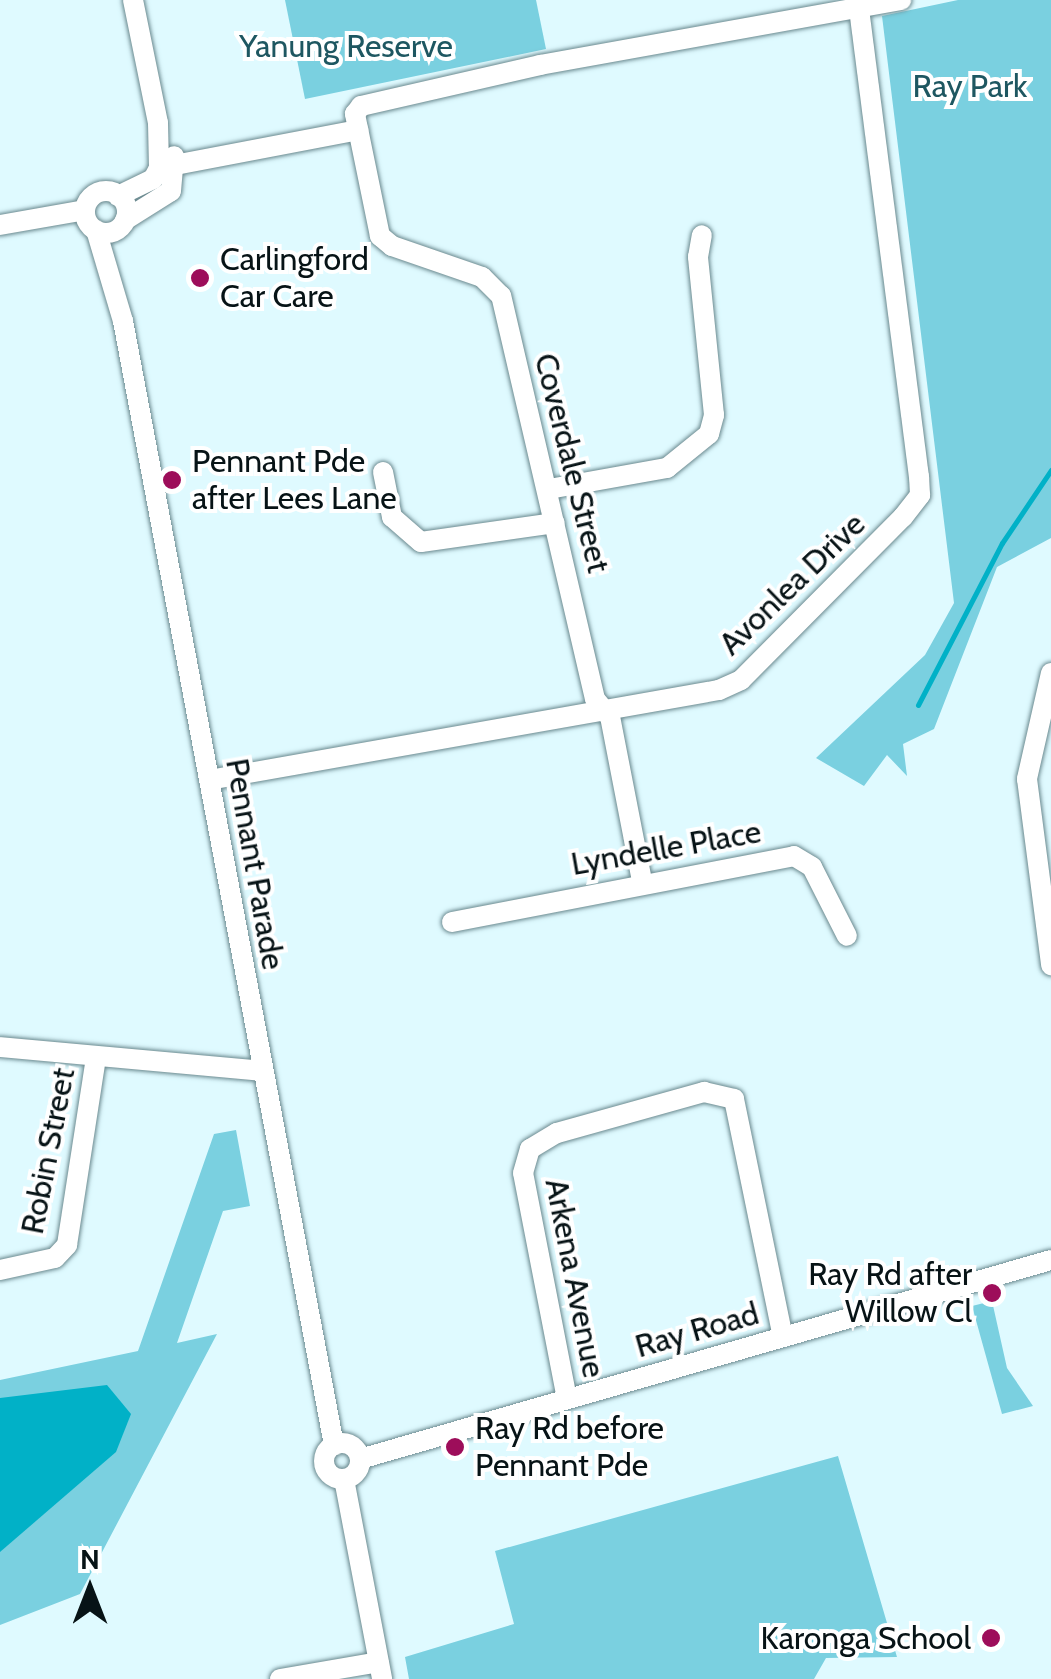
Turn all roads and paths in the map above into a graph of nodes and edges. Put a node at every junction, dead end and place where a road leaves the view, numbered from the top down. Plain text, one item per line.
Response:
1 (133, 0) edge
2 (901, 0) edge
3 (859, 9) junction
4 (358, 130) junction
5 (167, 166) junction
6 (118, 196) junction
7 (85, 210) junction
8 (122, 224) junction
9 (0, 225) edge
10 (96, 230) junction
11 (702, 235) dead end
12 (118, 294) junction
13 (383, 472) dead end
14 (548, 489) junction
15 (555, 522) junction
16 (1051, 673) edge
17 (603, 708) junction
18 (209, 780) junction
19 (642, 882) junction
20 (452, 922) dead end
21 (847, 936) dead end
22 (1051, 965) edge
23 (0, 1048) edge
24 (96, 1058) junction
25 (262, 1071) junction
26 (1051, 1260) edge
27 (0, 1270) edge
28 (783, 1336) junction
29 (567, 1399) junction
30 (334, 1445) junction
31 (360, 1459) junction
32 (344, 1480) junction
33 (381, 1670) edge
34 (280, 1679) edge

1 - 5 street
2 - 3 street
3 - 4 street
3 - 17 street, Avonlea Drive
4 - 5 street
4 - 14 street, Coverdale Street
5 - 6 street
5 - 8 street
6 - 7 street
6 - 8 street, Pennant Parade
7 - 9 street
7 - 10 street, Pennant Parade
8 - 10 street
8 - 12 street, Pennant Parade
10 - 12 street, Pennant Parade
11 - 14 street
12 - 18 street, Pennant Parade
13 - 15 street
14 - 15 street, Coverdale Street
15 - 17 street, Coverdale Street
16 - 22 street
17 - 18 street, Avonlea Drive
17 - 19 street, Coverdale Street
18 - 25 street, Pennant Parade
19 - 20 street, Lyndelle Place
19 - 21 street, Lyndelle Place
23 - 24 street
24 - 25 street
24 - 27 street, Robin Street
25 - 30 street, Pennant Parade
26 - 28 street, Ray Road
28 - 29 street, Ray Road
28 - 29 street, Arkena Avenue
29 - 31 street, Ray Road
30 - 31 street
30 - 32 street
31 - 32 street
32 - 33 street
33 - 34 street

